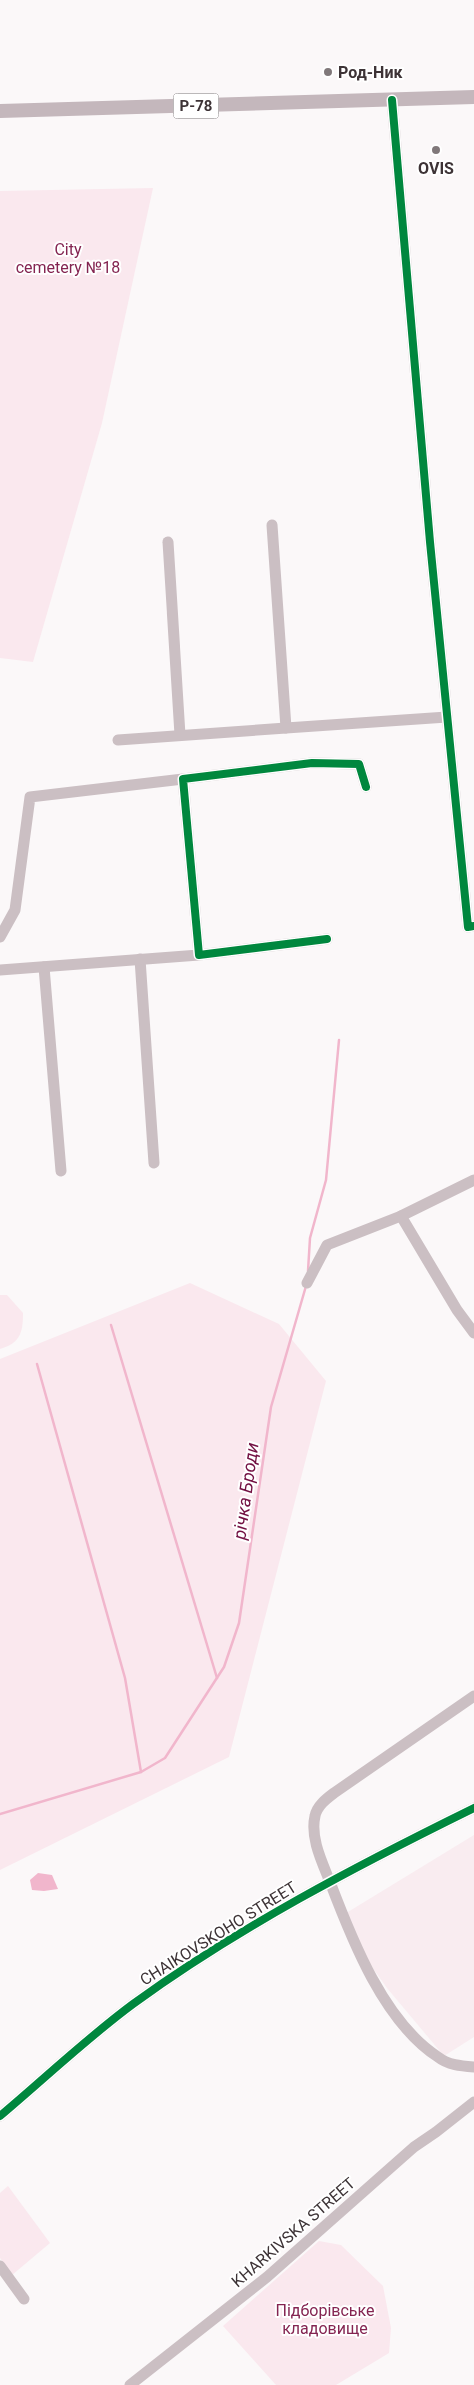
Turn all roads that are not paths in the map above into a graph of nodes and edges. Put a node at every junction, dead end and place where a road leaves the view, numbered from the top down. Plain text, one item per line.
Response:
1 (474, 97) edge
2 (392, 100) junction
3 (0, 111) edge
4 (272, 525) dead end
5 (168, 542) dead end
6 (447, 717) junction
7 (286, 728) junction
8 (180, 736) junction
9 (118, 740) dead end
10 (183, 779) junction
11 (366, 787) dead end
12 (474, 926) edge
13 (0, 937) edge
14 (327, 939) dead end
15 (200, 955) junction
16 (140, 959) junction
17 (44, 966) junction
18 (0, 970) edge
19 (154, 1163) dead end
20 (61, 1172) dead end
21 (474, 1180) edge
22 (401, 1216) junction
23 (307, 1283) dead end
24 (474, 1333) edge
25 (474, 1696) edge
26 (474, 1808) edge
27 (330, 1881) junction
28 (474, 2067) edge
29 (474, 2102) edge
30 (0, 2116) edge
31 (0, 2266) edge
32 (24, 2299) dead end
33 (130, 2385) edge

1 - 2 main road, Р-78
2 - 3 main road, Р-78
2 - 6 street
4 - 7 street
5 - 8 street
6 - 7 street
6 - 12 street
7 - 8 street
8 - 9 street
10 - 11 street
10 - 13 street
10 - 15 street
14 - 15 street
15 - 16 street
16 - 17 street
16 - 19 street
17 - 18 street
17 - 20 street
21 - 22 street
22 - 23 street
22 - 24 street
25 - 27 street
26 - 27 street, CHAIKOVSKOHO STREET
27 - 28 street
27 - 30 street, CHAIKOVSKOHO STREET
29 - 33 street, KHARKIVSKA STREET
31 - 32 street

